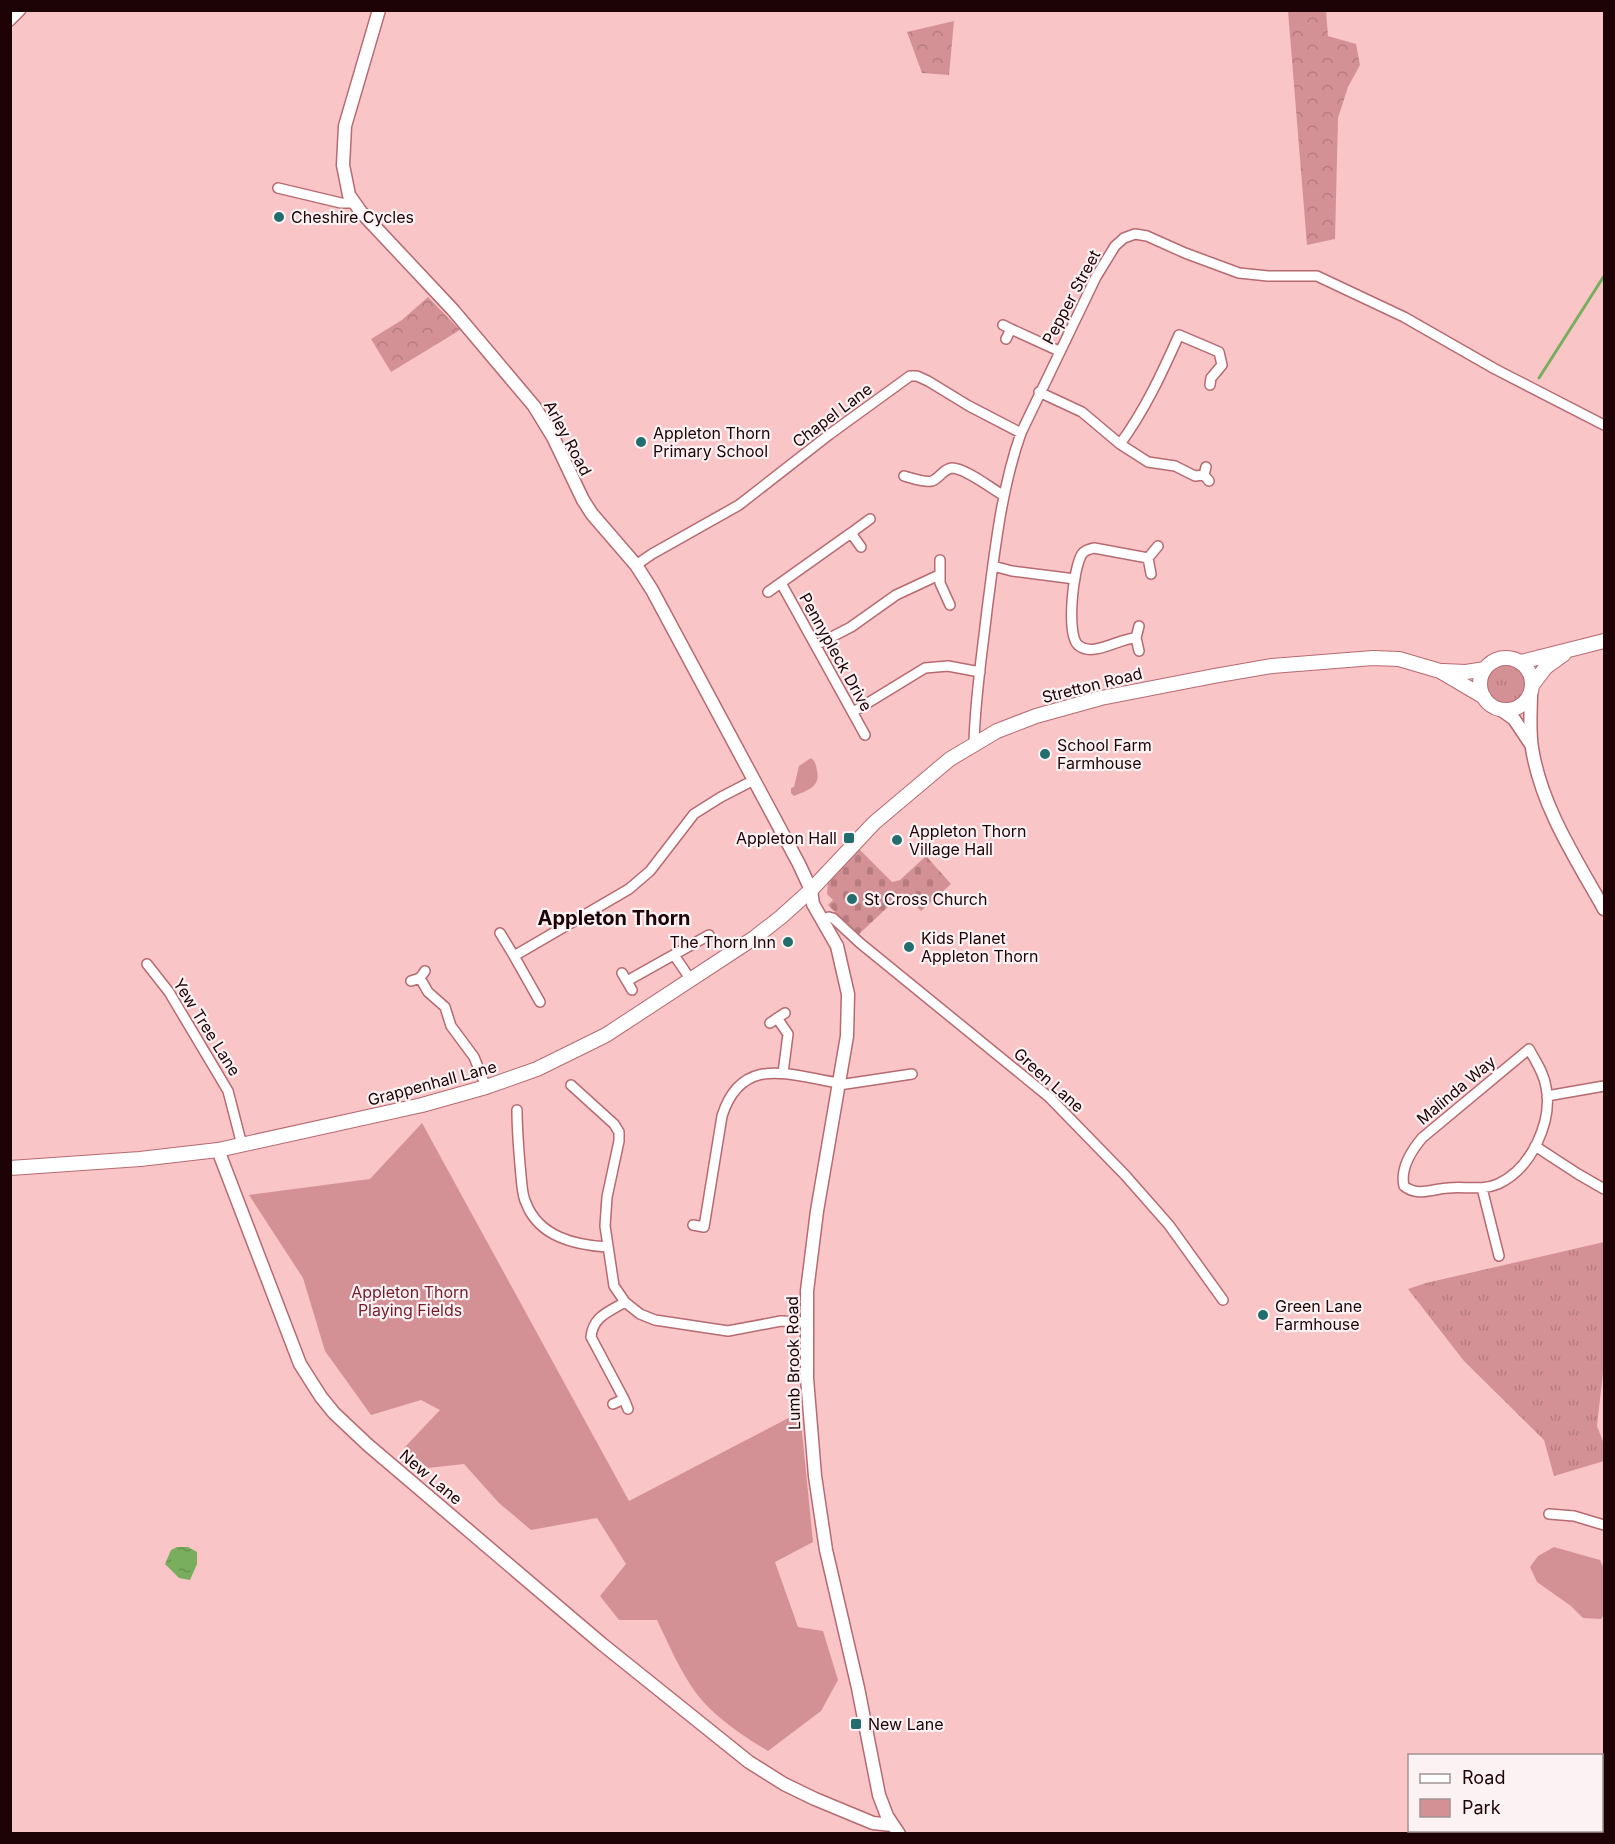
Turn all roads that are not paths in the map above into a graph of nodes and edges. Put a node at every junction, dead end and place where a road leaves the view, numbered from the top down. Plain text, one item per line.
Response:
1 (21, 10) edge
2 (379, 10) edge
3 (10, 21) edge
4 (278, 188) dead end
5 (354, 203) junction
6 (1006, 339) dead end
7 (1059, 351) junction
8 (1210, 385) dead end
9 (1039, 392) junction
10 (1605, 425) edge
11 (1021, 433) junction
12 (1120, 444) junction
13 (1206, 474) dead end
14 (904, 476) dead end
15 (1003, 495) junction
16 (870, 519) dead end
17 (851, 533) junction
18 (1158, 546) dead end
19 (861, 547) dead end
20 (1148, 558) junction
21 (940, 560) dead end
22 (636, 565) junction
23 (993, 566) junction
24 (1151, 574) dead end
25 (939, 575) junction
26 (1075, 579) junction
27 (781, 583) junction
28 (768, 592) dead end
29 (950, 605) dead end
30 (1139, 626) dead end
31 (1136, 638) junction
32 (1605, 641) edge
33 (816, 645) junction
34 (1573, 648) junction
35 (1139, 651) dead end
36 (1521, 662) junction
37 (1485, 669) junction
38 (1440, 671) junction
39 (980, 672) junction
40 (1532, 688) junction
41 (1484, 697) junction
42 (1500, 709) junction
43 (853, 712) junction
44 (865, 735) dead end
45 (974, 743) junction
46 (1532, 747) junction
47 (754, 780) junction
48 (811, 890) junction
49 (1605, 909) edge
50 (824, 919) junction
51 (500, 933) dead end
52 (709, 934) dead end
53 (674, 955) junction
54 (514, 956) junction
55 (147, 964) dead end
56 (419, 977) dead end
57 (691, 980) junction
58 (627, 982) dead end
59 (540, 1002) dead end
60 (778, 1018) dead end
61 (783, 1073) junction
62 (912, 1074) dead end
63 (571, 1084) dead end
64 (839, 1084) junction
65 (1605, 1086) edge
66 (486, 1087) junction
67 (1547, 1096) junction
68 (517, 1109) dead end
69 (242, 1145) junction
70 (1535, 1146) junction
71 (218, 1150) junction
72 (10, 1168) edge
73 (1482, 1188) junction
74 (1605, 1189) edge
75 (693, 1225) dead end
76 (607, 1247) junction
77 (1499, 1256) dead end
78 (1223, 1300) dead end
79 (625, 1302) junction
80 (806, 1322) junction
81 (613, 1404) dead end
82 (1549, 1514) dead end
83 (1605, 1525) edge
84 (896, 1829) edge

1 - 3 street
2 - 5 street, Arley Road
4 - 5 street
5 - 22 street, Arley Road
6 - 7 street
7 - 9 street, Pepper Street
7 - 10 street, Pepper Street
8 - 12 street
9 - 11 street, Pepper Street
9 - 12 street
11 - 15 street, Pepper Street
11 - 22 street, Chapel Lane
12 - 13 street
14 - 15 street
15 - 23 street, Pepper Street
16 - 17 street
17 - 19 street
17 - 27 street
18 - 20 street
20 - 24 street
20 - 26 street
21 - 25 street
22 - 47 street, Arley Road
23 - 26 street
23 - 39 street, Pepper Street
25 - 29 street
25 - 33 street
26 - 31 street
27 - 28 street
27 - 33 street, Pennypleck Drive
30 - 31 street
31 - 35 street
32 - 34 main road
33 - 43 street, Pennypleck Drive
34 - 36 main road
34 - 40 main road
36 - 37 main road
36 - 40 main road
37 - 38 main road, Stretton Road
37 - 41 main road
38 - 41 main road, Stretton Road
38 - 45 main road, Stretton Road
39 - 43 street
39 - 45 street, Pepper Street
40 - 42 main road
40 - 46 street
41 - 42 main road
42 - 46 street
43 - 44 street, Pennypleck Drive
45 - 48 main road, Stretton Road
46 - 49 street
47 - 48 street, Arley Road
47 - 54 street
48 - 50 street, Lumb Brook Road
48 - 57 main road, Grappenhall Lane
50 - 64 street, Lumb Brook Road
50 - 78 street, Green Lane
51 - 54 street
52 - 53 street
53 - 57 street
53 - 58 street
54 - 59 street
55 - 69 street, Yew Tree Lane
56 - 66 street
57 - 66 main road, Grappenhall Lane
60 - 61 street
61 - 64 street
61 - 75 street
62 - 64 street
63 - 76 street
64 - 80 street, Lumb Brook Road
65 - 67 street
66 - 69 main road, Grappenhall Lane
67 - 70 street
67 - 73 street, Malinda Way
68 - 76 street
69 - 71 main road, Grappenhall Lane
70 - 73 street
70 - 74 street
71 - 72 main road, Grappenhall Lane
71 - 84 street, New Lane
73 - 77 street
76 - 79 street
79 - 80 street
79 - 81 street
80 - 84 street, Lumb Brook Road
82 - 83 street

